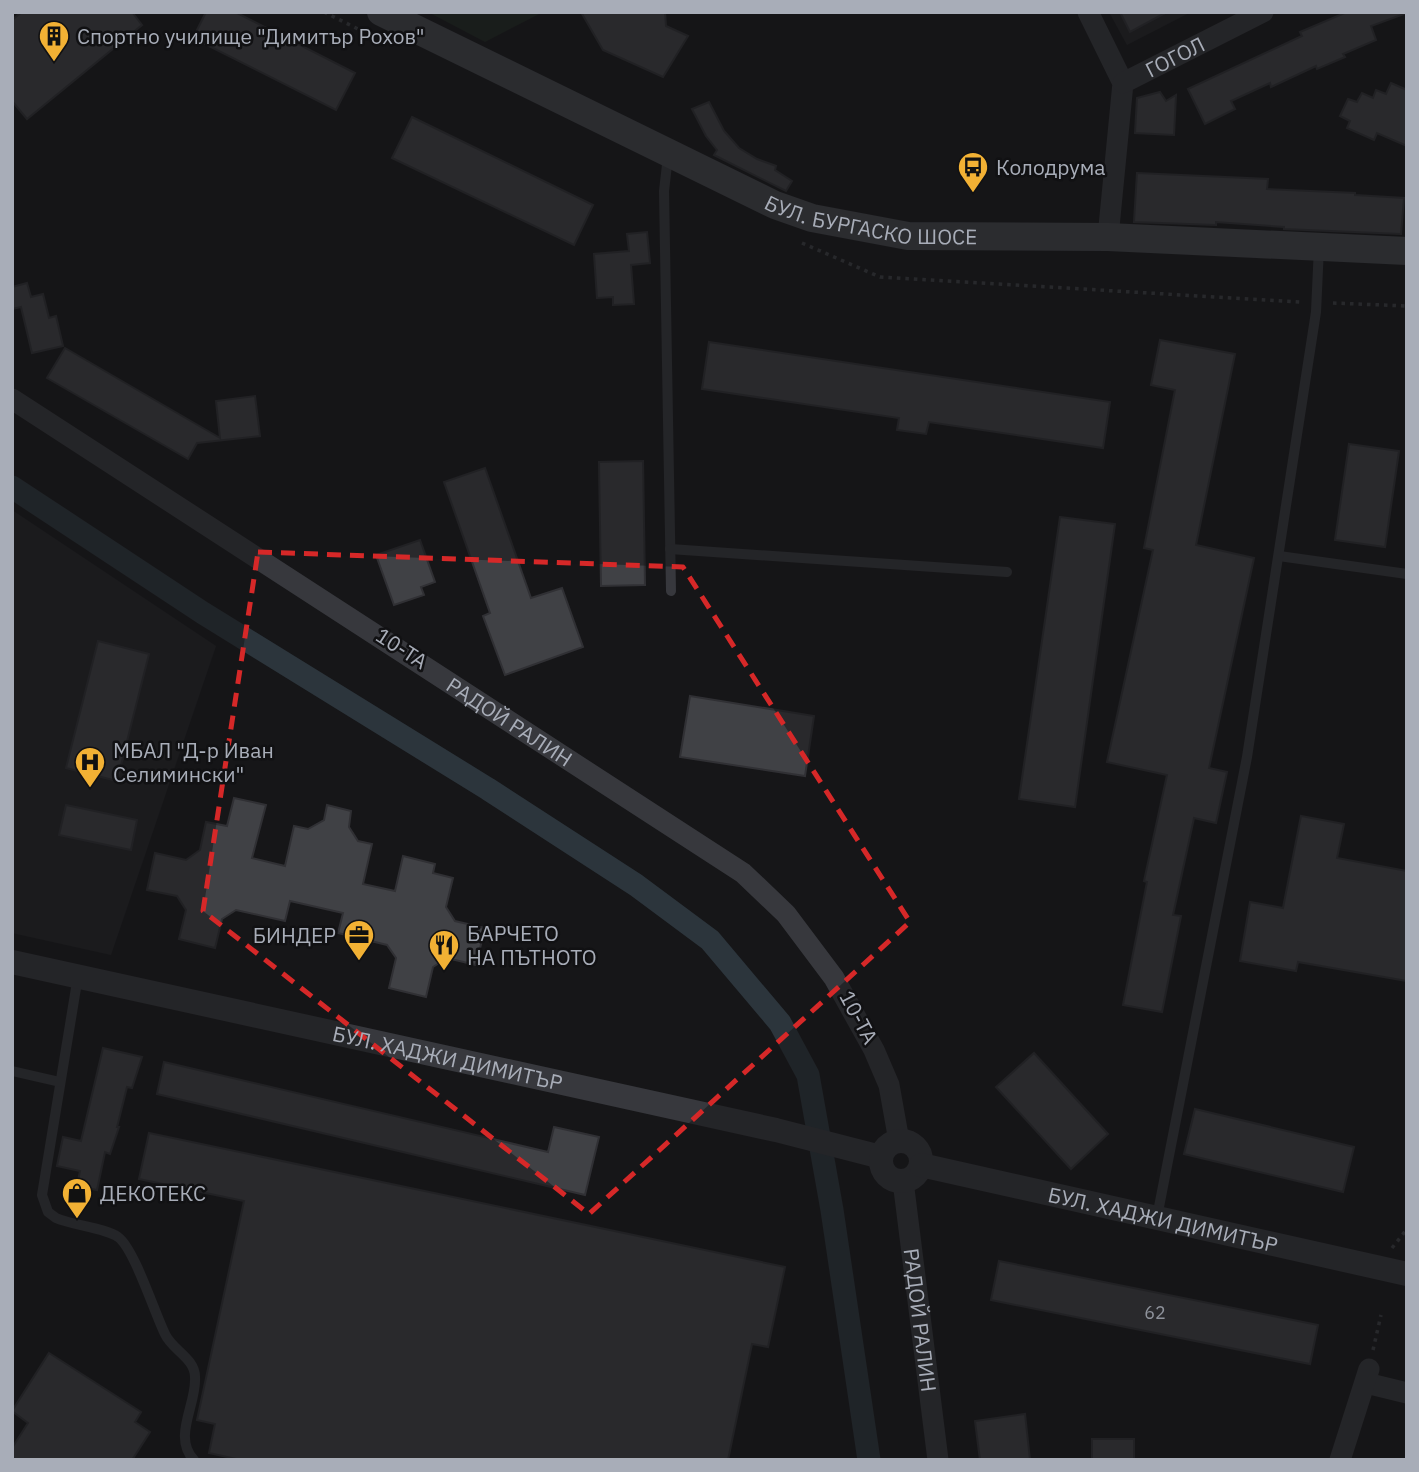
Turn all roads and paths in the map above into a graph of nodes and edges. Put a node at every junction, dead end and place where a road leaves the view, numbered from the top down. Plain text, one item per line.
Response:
1 (381, 12) edge
2 (1087, 12) edge
3 (1263, 12) edge
4 (1123, 83) junction
5 (668, 153) junction
6 (1108, 237) junction
7 (1318, 247) junction
8 (1407, 251) edge
9 (12, 399) edge
10 (670, 549) junction
11 (1279, 556) junction
12 (1007, 572) dead end
13 (1407, 574) edge
14 (671, 591) dead end
15 (12, 962) edge
16 (78, 976) junction
17 (12, 1071) edge
18 (60, 1082) junction
19 (880, 1150) junction
20 (912, 1173) junction
21 (1157, 1217) junction
22 (1407, 1229) edge
23 (1386, 1256) dead end
24 (1407, 1274) edge
25 (1381, 1315) dead end
26 (1367, 1376) junction
27 (1407, 1393) edge
28 (194, 1460) edge
29 (938, 1460) edge
30 (1340, 1460) edge

1 - 5 main road, БУЛ. БУРГАСКО ШОСЕ
2 - 4 street
3 - 4 street, ГОГОЛ
4 - 6 street
5 - 6 main road, БУЛ. БУРГАСКО ШОСЕ
5 - 10 lane
6 - 7 main road, БУЛ. БУРГАСКО ШОСЕ
7 - 8 main road, БУЛ. БУРГАСКО ШОСЕ
7 - 11 lane
9 - 19 street, РАДОЙ РАЛИН
10 - 12 lane
10 - 14 lane
11 - 13 lane
11 - 21 lane
15 - 16 street, БУЛ. ХАДЖИ ДИМИТЪР
16 - 18 lane
16 - 19 street, БУЛ. ХАДЖИ ДИМИТЪР
17 - 18 lane
18 - 28 lane
19 - 20 street
19 - 20 street
20 - 21 street, БУЛ. ХАДЖИ ДИМИТЪР
20 - 29 street, РАДОЙ РАЛИН
21 - 24 street, БУЛ. ХАДЖИ ДИМИТЪР
22 - 23 path
25 - 26 path
26 - 27 street
26 - 30 street

